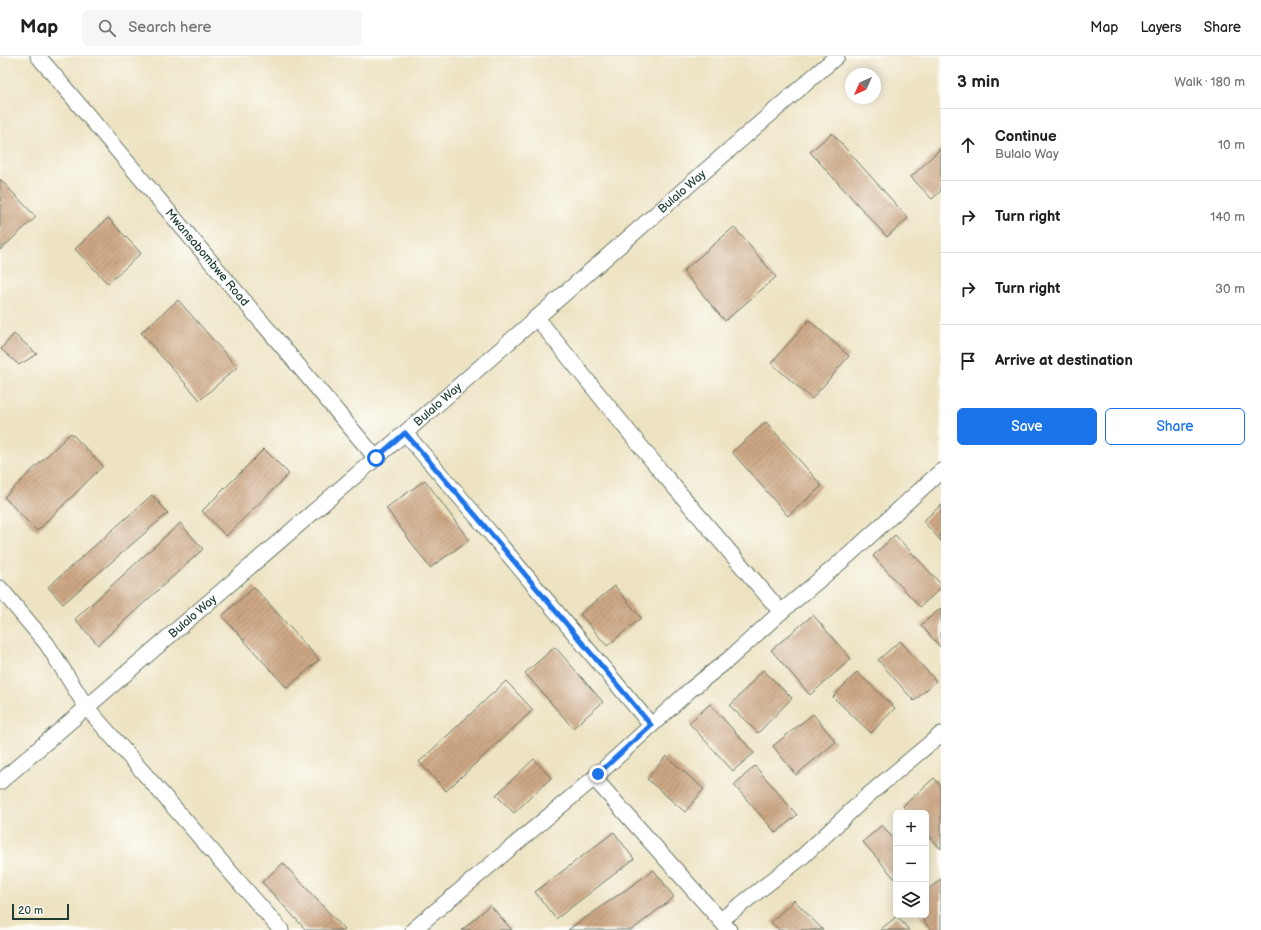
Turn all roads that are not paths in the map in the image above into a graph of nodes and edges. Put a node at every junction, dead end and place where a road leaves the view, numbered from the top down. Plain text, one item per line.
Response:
1 (38, 56) edge
2 (837, 56) edge
3 (536, 317) junction
4 (405, 433) junction
5 (376, 458) junction
6 (941, 472) edge
7 (0, 588) edge
8 (781, 612) junction
9 (87, 708) junction
10 (651, 725) junction
11 (941, 734) edge
12 (594, 778) junction
13 (0, 782) edge
14 (725, 925) edge
15 (281, 930) edge
16 (413, 930) edge

1 - 5 street, Mwansabombwe Road
2 - 3 street, Bulalo Way
3 - 4 street, Bulalo Way
3 - 8 street
4 - 5 street, Bulalo Way
4 - 10 street
5 - 9 street, Bulalo Way
6 - 8 street
7 - 9 street
8 - 10 street
9 - 13 street, Bulalo Way
9 - 15 street
10 - 12 street
11 - 14 street
12 - 14 street
12 - 16 street

